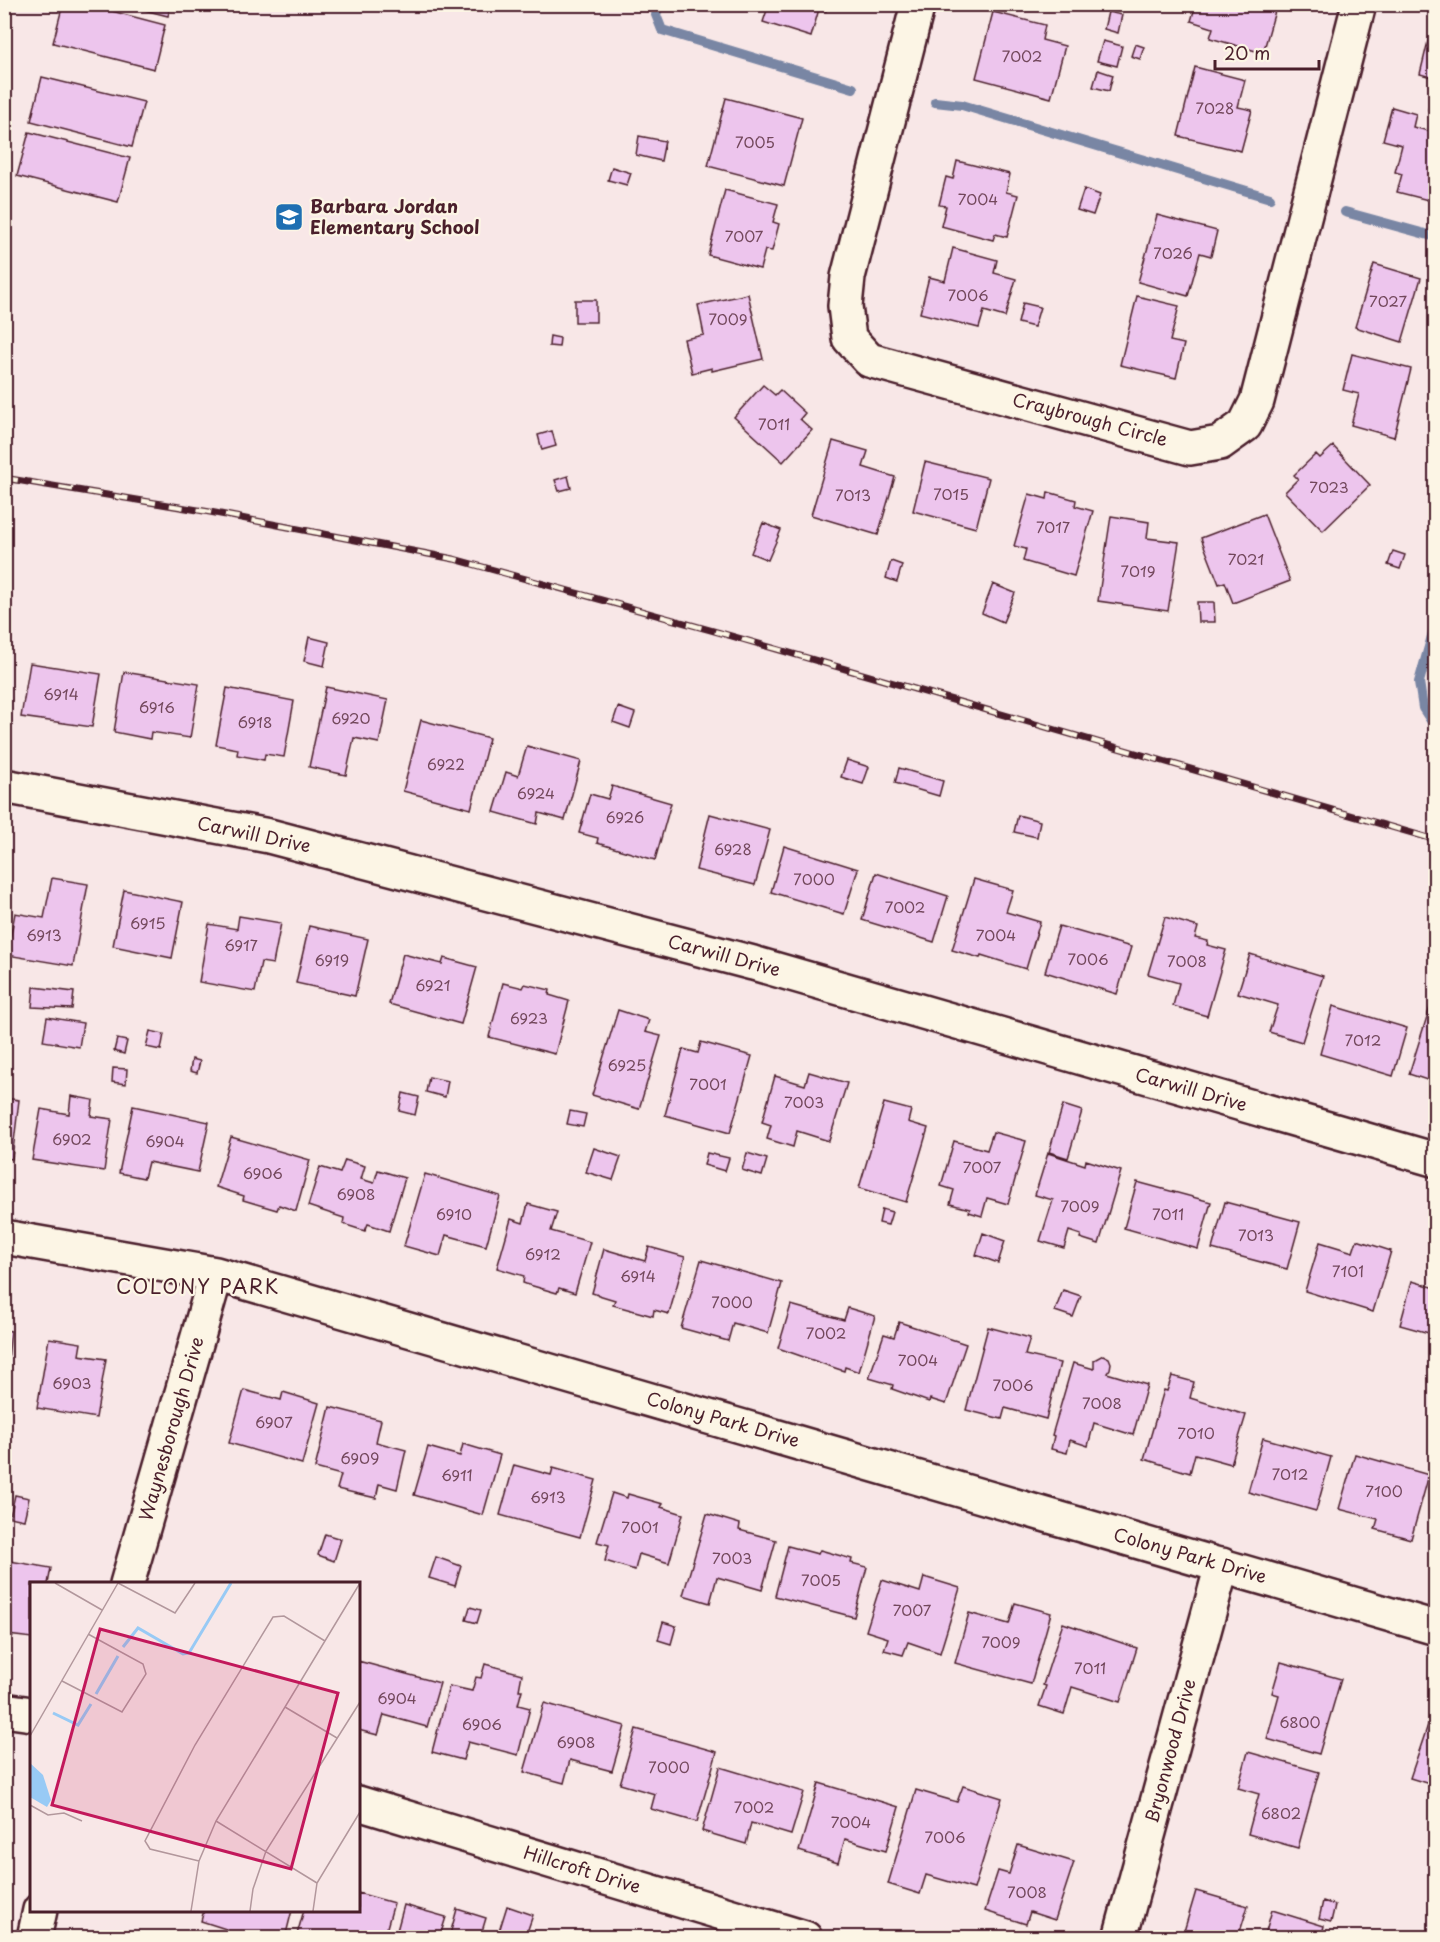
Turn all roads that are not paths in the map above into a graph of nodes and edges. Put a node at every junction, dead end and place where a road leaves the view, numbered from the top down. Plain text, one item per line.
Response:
1 (918, 4) edge
2 (1359, 4) edge
3 (4, 786) edge
4 (1436, 1160) edge
5 (4, 1237) edge
6 (216, 1274) junction
7 (1222, 1565) junction
8 (128, 1582) edge
9 (1436, 1628) edge
10 (4, 1710) edge
11 (30, 1714) edge
12 (360, 1804) edge
13 (40, 1912) edge
14 (34, 1938) edge
15 (805, 1938) edge
16 (1120, 1938) edge

1 - 2 street, Craybrough Circle
3 - 4 street, Carwill Drive
5 - 6 street, Colony Park Drive
6 - 7 street, Colony Park Drive
6 - 8 street, Waynesborough Drive
7 - 9 street, Colony Park Drive
7 - 16 street, Bryonwood Drive
10 - 11 street
12 - 15 street, Hillcroft Drive
13 - 14 street

